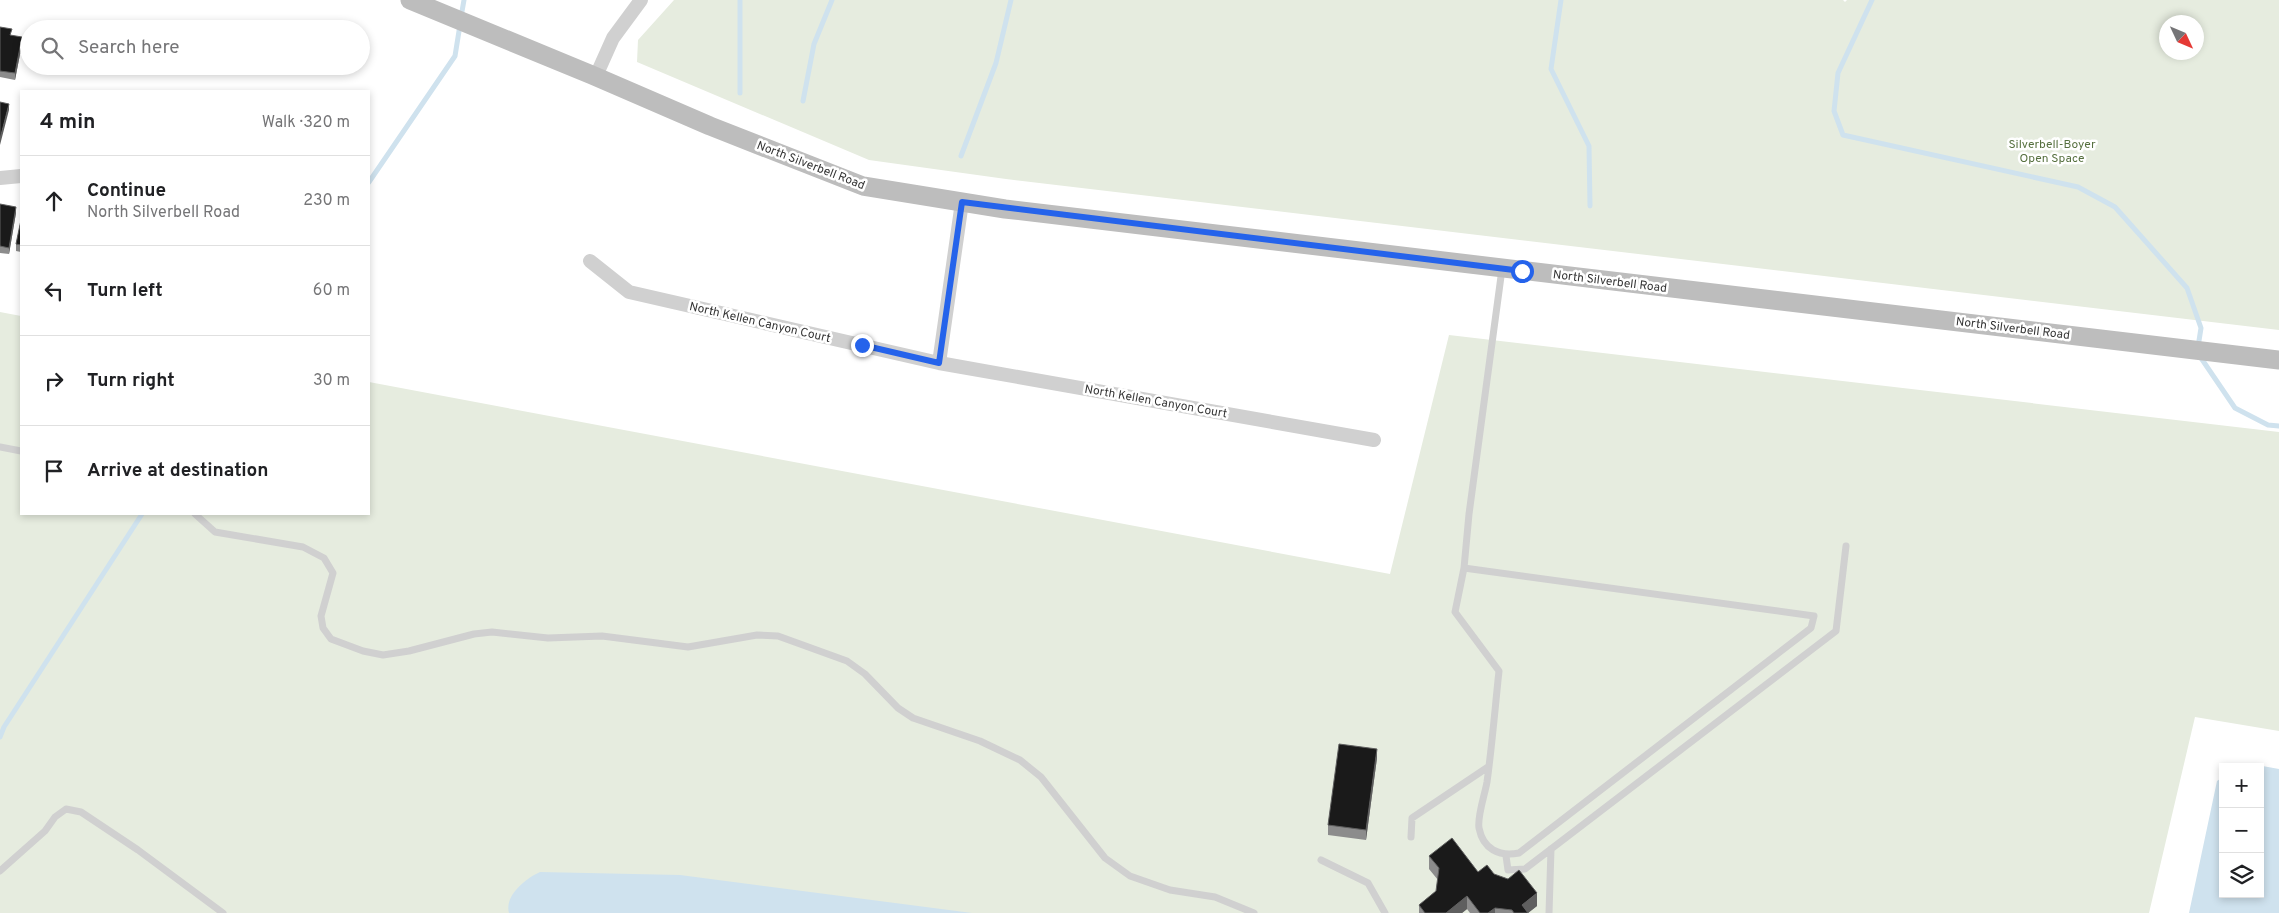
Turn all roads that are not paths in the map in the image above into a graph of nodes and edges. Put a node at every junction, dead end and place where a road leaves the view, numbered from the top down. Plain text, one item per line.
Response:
1 (410, 0) edge
2 (641, 0) edge
3 (596, 76) junction
4 (20, 176) edge
5 (0, 178) edge
6 (962, 202) junction
7 (590, 261) dead end
8 (1502, 269) junction
9 (2279, 360) edge
10 (939, 363) junction
11 (1374, 440) dead end
12 (0, 447) edge
13 (20, 451) edge
14 (196, 515) edge
15 (1846, 546) dead end
16 (1464, 568) junction
17 (1488, 767) junction
18 (1411, 837) dead end
19 (1551, 849) junction
20 (1506, 856) junction
21 (1321, 860) dead end
22 (0, 871) edge
23 (1382, 912) edge
24 (223, 913) edge
25 (1254, 913) edge
26 (1550, 913) edge

1 - 3 main road, North Silverbell Road
2 - 3 street
3 - 6 main road, North Silverbell Road
4 - 5 street
6 - 8 main road, North Silverbell Road
6 - 10 street
7 - 10 street, North Kellen Canyon Court
8 - 9 main road, North Silverbell Road
8 - 16 lane
10 - 11 street, North Kellen Canyon Court
12 - 13 lane
14 - 25 lane
15 - 19 lane
16 - 17 lane
16 - 20 lane
17 - 18 lane
17 - 20 lane
19 - 20 lane
19 - 26 lane
21 - 23 lane
22 - 24 lane

